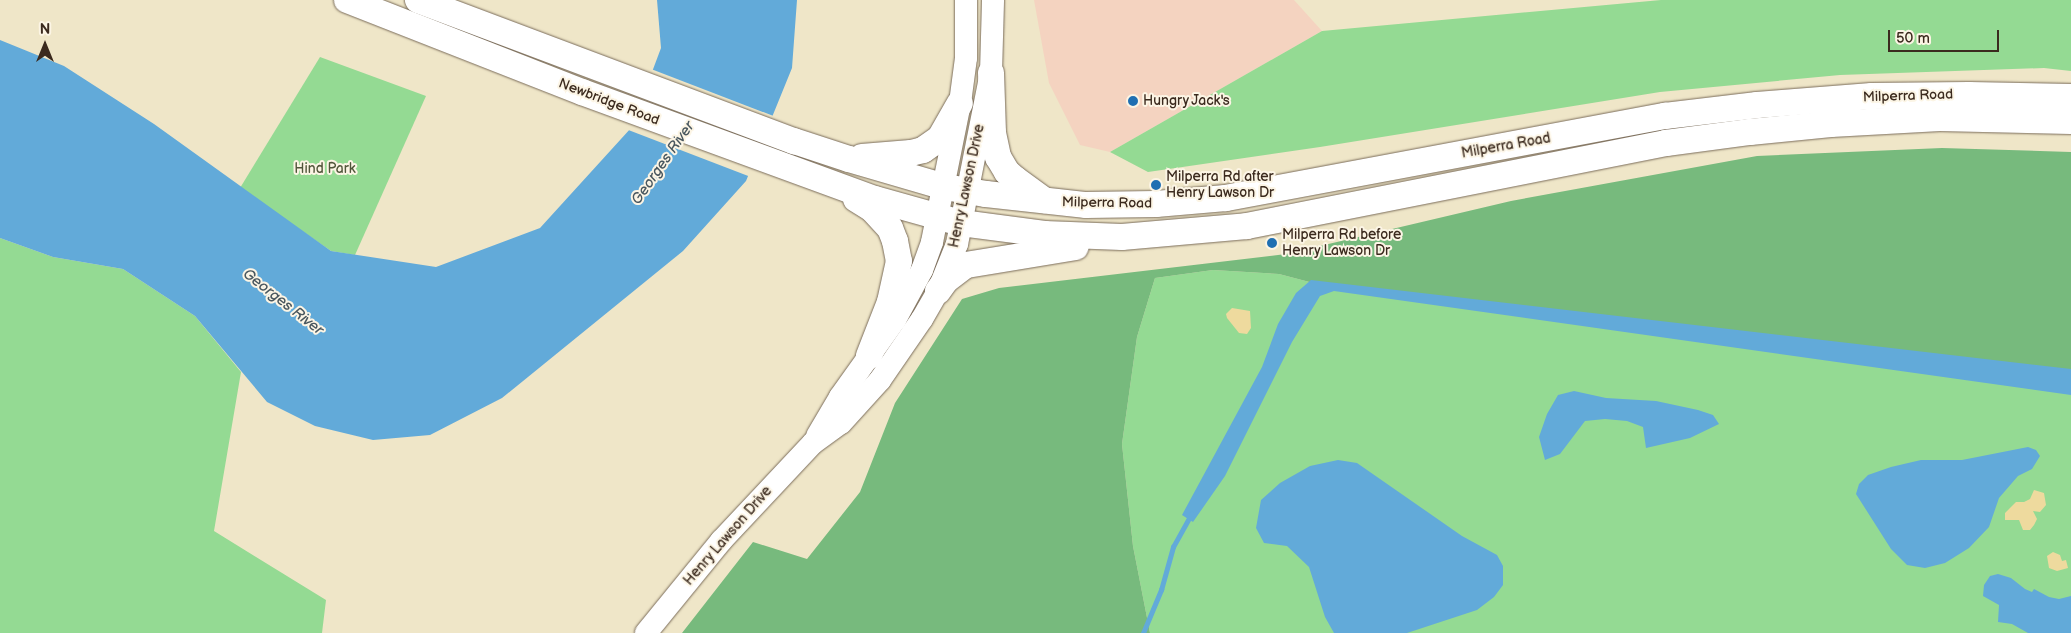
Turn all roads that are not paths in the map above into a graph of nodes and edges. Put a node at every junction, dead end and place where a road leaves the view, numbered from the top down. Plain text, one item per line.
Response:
1 (347, 0) edge
2 (418, 0) edge
3 (966, 0) edge
4 (993, 0) edge
5 (991, 73) junction
6 (2071, 97) edge
7 (960, 103) junction
8 (2071, 121) edge
9 (849, 159) junction
10 (832, 185) junction
11 (956, 189) junction
12 (1047, 202) junction
13 (949, 220) junction
14 (1163, 235) junction
15 (938, 291) junction
16 (869, 356) junction
17 (813, 443) junction
18 (646, 633) edge

1 - 10 highway, Newbridge Road
2 - 9 highway, Newbridge Road
3 - 7 main road, Henry Lawson Drive
4 - 5 main road, Henry Lawson Drive
5 - 11 main road, Henry Lawson Drive
5 - 12 highway
6 - 12 highway, Milperra Road
7 - 9 highway
7 - 11 main road, Henry Lawson Drive
8 - 14 highway, Milperra Road
9 - 11 highway, Newbridge Road
10 - 13 highway, Newbridge Road
10 - 16 highway
11 - 12 highway, Milperra Road
11 - 13 main road, Henry Lawson Drive
13 - 14 highway, Milperra Road
13 - 15 main road, Henry Lawson Drive
13 - 16 main road, Henry Lawson Drive
14 - 15 highway
15 - 17 main road, Henry Lawson Drive
16 - 17 main road, Henry Lawson Drive
17 - 18 main road, Henry Lawson Drive

